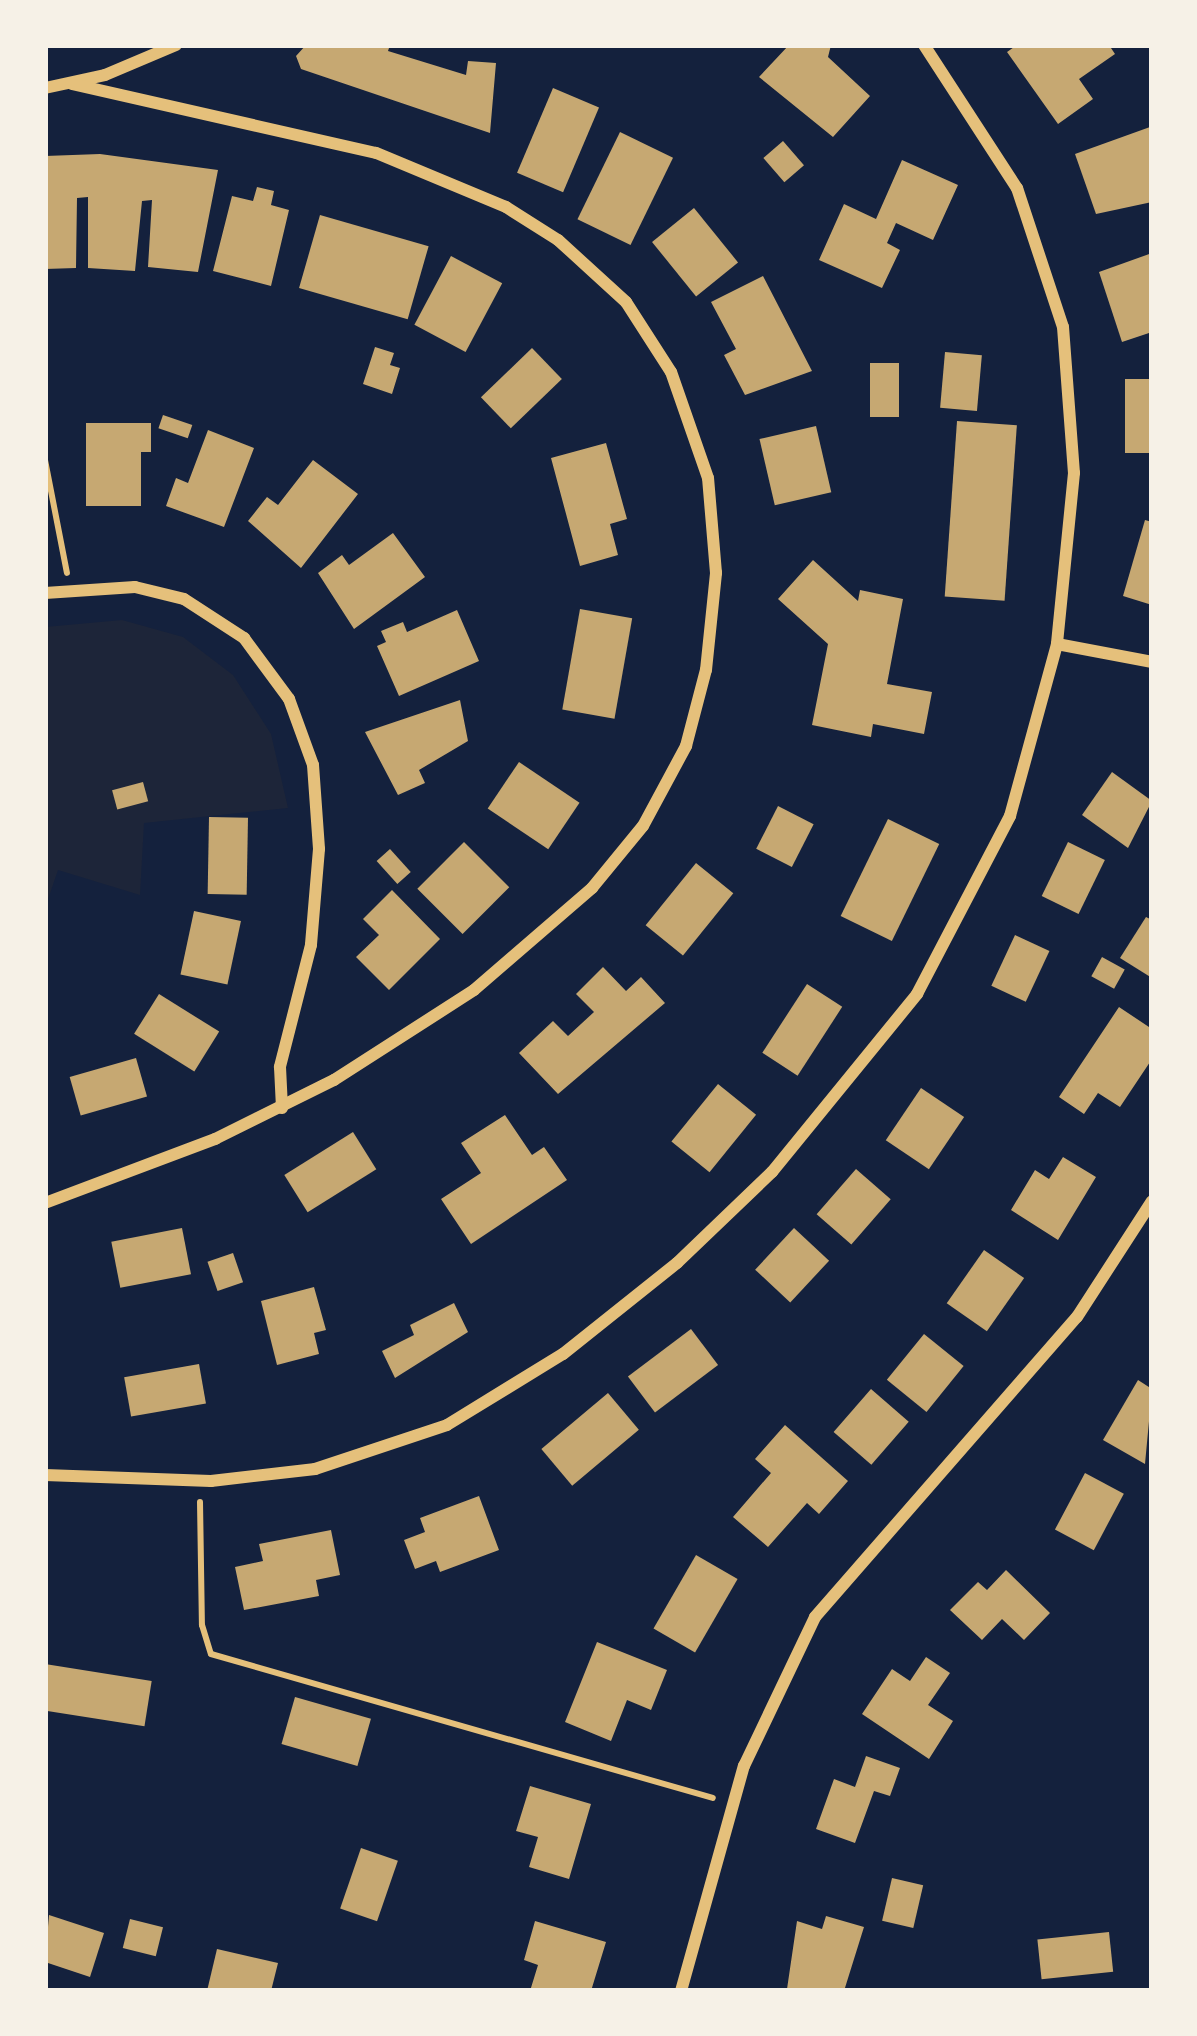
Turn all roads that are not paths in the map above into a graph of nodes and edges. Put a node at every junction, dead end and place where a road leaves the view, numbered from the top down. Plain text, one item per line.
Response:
1 (176, 45) edge
2 (924, 45) edge
3 (72, 84) junction
4 (45, 88) edge
5 (45, 593) edge
6 (1057, 644) junction
7 (1152, 662) edge
8 (283, 1108) junction
9 (1152, 1201) edge
10 (45, 1203) edge
11 (45, 1475) edge
12 (681, 1991) edge

1 - 3 street
2 - 6 street
3 - 4 street
3 - 8 street
5 - 8 street
6 - 7 street
6 - 11 street
8 - 10 street
9 - 12 street

